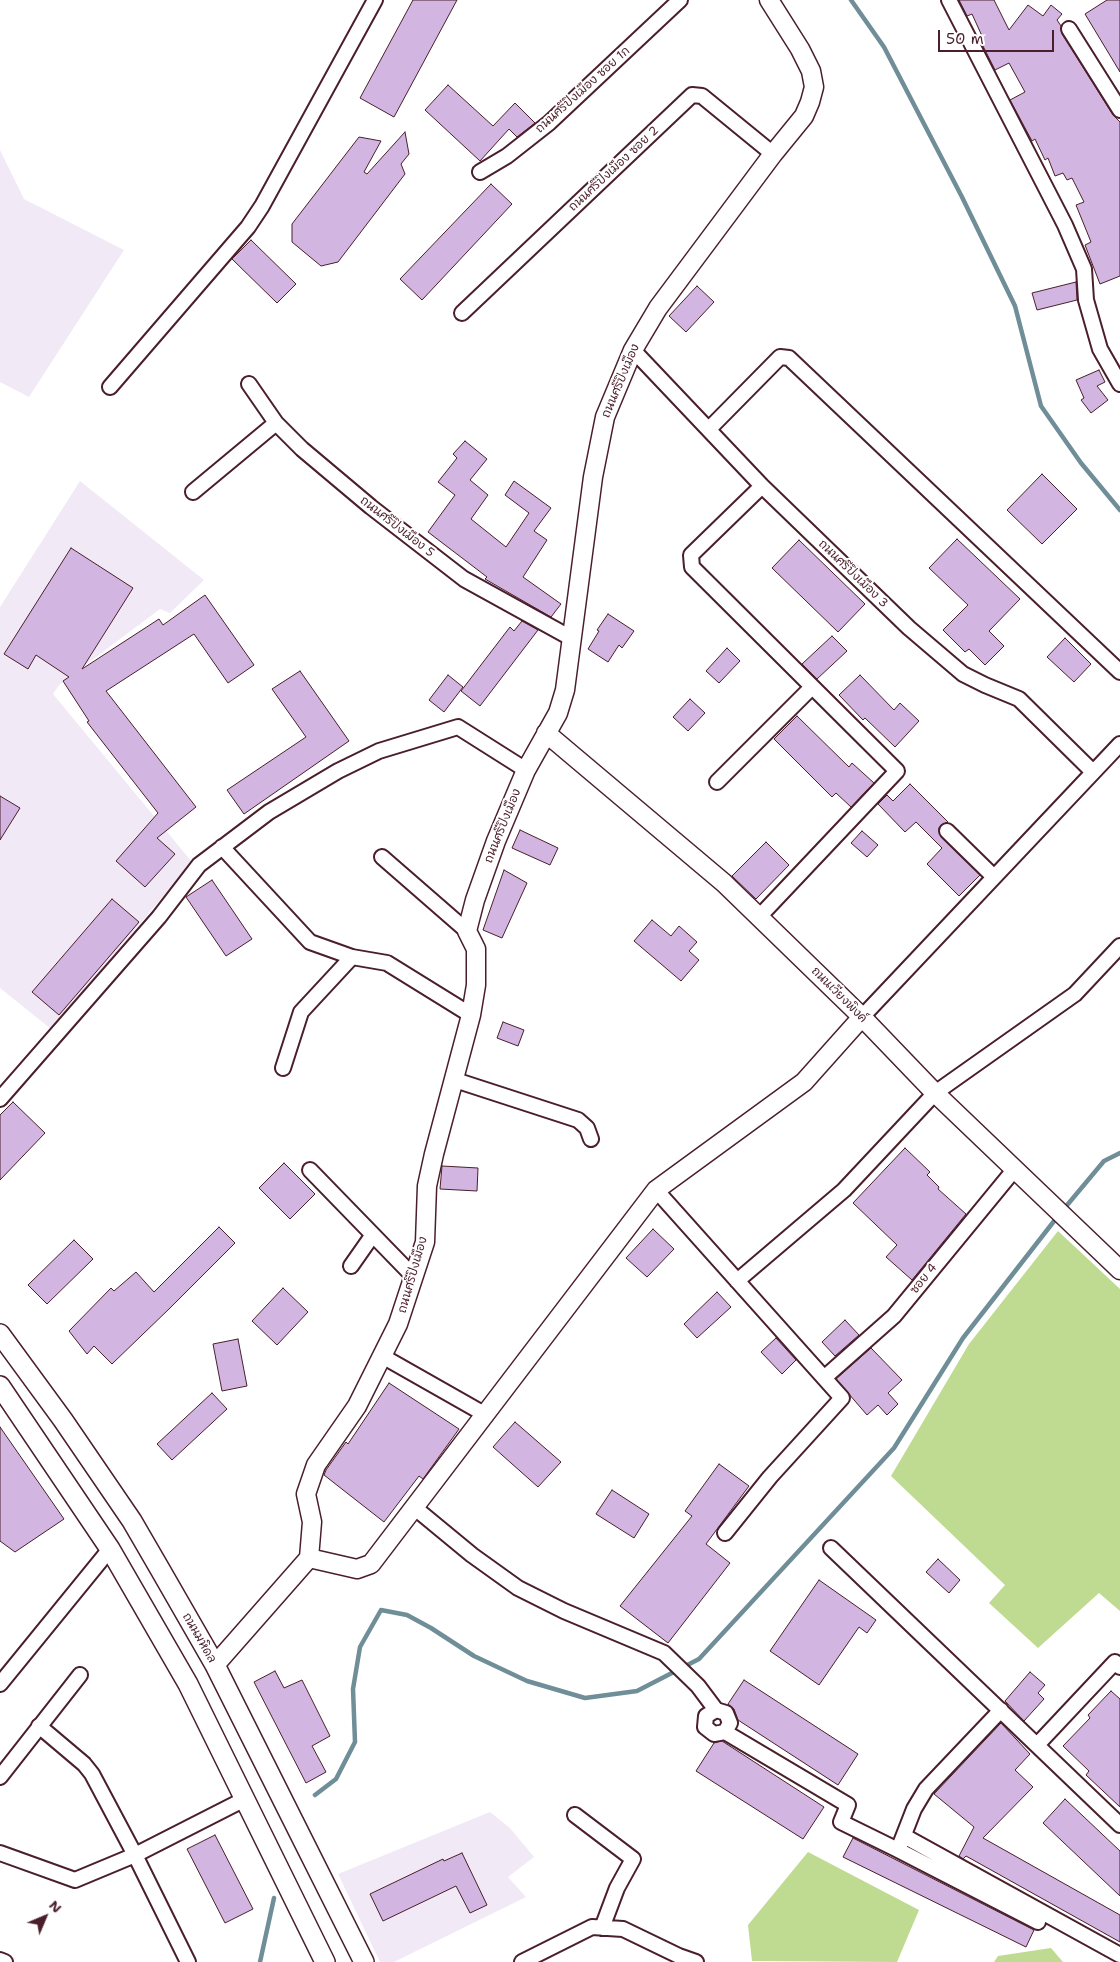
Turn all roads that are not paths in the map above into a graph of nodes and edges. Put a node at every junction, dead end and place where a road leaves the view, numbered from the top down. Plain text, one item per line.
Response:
1 (375, 0) edge
2 (680, 0) edge
3 (769, 0) edge
4 (949, 0) edge
5 (1069, 29) dead end
6 (1120, 110) edge
7 (773, 154) junction
8 (480, 172) dead end
9 (462, 313) dead end
10 (633, 350) junction
11 (249, 384) dead end
12 (1120, 384) edge
13 (110, 387) dead end
14 (276, 423) junction
15 (709, 429) junction
16 (762, 486) junction
17 (193, 492) dead end
18 (571, 638) junction
19 (1120, 672) edge
20 (812, 687) junction
21 (546, 733) junction
22 (1120, 744) edge
23 (526, 770) junction
24 (1093, 772) junction
25 (717, 782) dead end
26 (947, 832) dead end
27 (222, 847) junction
28 (382, 858) dead end
29 (994, 877) junction
30 (759, 917) junction
31 (467, 931) junction
32 (1120, 946) edge
33 (352, 957) junction
34 (471, 1015) junction
35 (862, 1017) junction
36 (283, 1068) dead end
37 (455, 1080) junction
38 (935, 1093) junction
39 (0, 1099) edge
40 (591, 1139) dead end
41 (310, 1170) dead end
42 (1014, 1170) junction
43 (656, 1190) junction
44 (372, 1236) junction
45 (351, 1266) dead end
46 (1120, 1270) edge
47 (414, 1277) junction
48 (737, 1281) junction
49 (0, 1334) edge
50 (382, 1356) junction
51 (824, 1378) junction
52 (0, 1386) edge
53 (486, 1415) junction
54 (415, 1508) junction
55 (726, 1533) dead end
56 (110, 1548) junction
57 (831, 1548) dead end
58 (309, 1558) junction
59 (215, 1665) junction
60 (1120, 1667) edge
61 (80, 1675) dead end
62 (0, 1684) edge
63 (716, 1710) junction
64 (1001, 1710) junction
65 (39, 1726) junction
66 (725, 1732) junction
67 (1037, 1745) junction
68 (0, 1777) edge
69 (245, 1799) junction
70 (575, 1815) dead end
71 (1120, 1826) edge
72 (904, 1836) junction
73 (898, 1850) junction
74 (0, 1853) edge
75 (135, 1855) junction
76 (1038, 1922) dead end
77 (602, 1928) junction
78 (1120, 1955) edge
79 (678, 1959) edge
80 (0, 1960) edge
81 (5, 1962) edge
82 (188, 1962) edge
83 (325, 1962) edge
84 (364, 1962) edge
85 (522, 1962) edge
86 (696, 1962) edge

1 - 13 street
2 - 8 street, ถนนศรีปิงเมือง ซอย 1ก
3 - 7 street, ถนนศรีปิงเมือง
4 - 12 street
5 - 6 street
7 - 9 street, ถนนศรีปิงเมือง ซอย 2
7 - 10 street, ถนนศรีปิงเมือง
10 - 15 street, ถนนศรีปิงเมือง 3
10 - 18 street, ถนนศรีปิงเมือง
11 - 14 street, ถนนศรีปิงเมือง 5
14 - 17 street
14 - 18 street, ถนนศรีปิงเมือง 5
15 - 16 street, ถนนศรีปิงเมือง 3
15 - 19 street
16 - 20 street
16 - 24 street, ถนนศรีปิงเมือง 3
18 - 21 street, ถนนศรีปิงเมือง
20 - 25 street
20 - 30 street
21 - 23 street, ถนนศรีปิงเมือง
21 - 30 street, ถนนเวียงพิงค์
22 - 24 street
23 - 27 street
23 - 31 street, ถนนศรีปิงเมือง
24 - 29 street
26 - 29 street
27 - 33 street
27 - 39 street
28 - 31 street
29 - 35 street
30 - 35 street, ถนนเวียงพิงค์
31 - 34 street, ถนนศรีปิงเมือง
32 - 38 street
33 - 34 street
33 - 36 street
34 - 37 street, ถนนศรีปิงเมือง
35 - 38 street, ถนนเวียงพิงค์
35 - 43 street
37 - 40 street
37 - 47 street, ถนนศรีปิงเมือง
38 - 42 street, ถนนเวียงพิงค์
38 - 48 street
41 - 44 street
42 - 46 street, ถนนเวียงพิงค์
42 - 51 street, ซอย 4
43 - 48 street
43 - 53 street
44 - 45 street
44 - 47 street
47 - 50 street, ถนนศรีปิงเมือง
48 - 51 street
49 - 59 main road, ถนนมหิดล
50 - 53 street
50 - 58 street, ถนนศรีปิงเมือง
51 - 55 street
52 - 56 main road
53 - 54 street
54 - 58 street
54 - 63 street
56 - 62 street
56 - 69 main road
57 - 64 street
58 - 59 street
59 - 84 main road, ถนนมหิดล
60 - 67 street
61 - 65 street
63 - 66 street
63 - 66 street
64 - 67 street
64 - 72 street
65 - 68 street
65 - 75 street
66 - 73 street
67 - 71 street
69 - 75 street
69 - 83 main road
70 - 77 street
72 - 73 street
72 - 78 street
73 - 76 street
74 - 75 street
75 - 82 street
77 - 79 street
77 - 85 street
79 - 86 street
80 - 81 street

